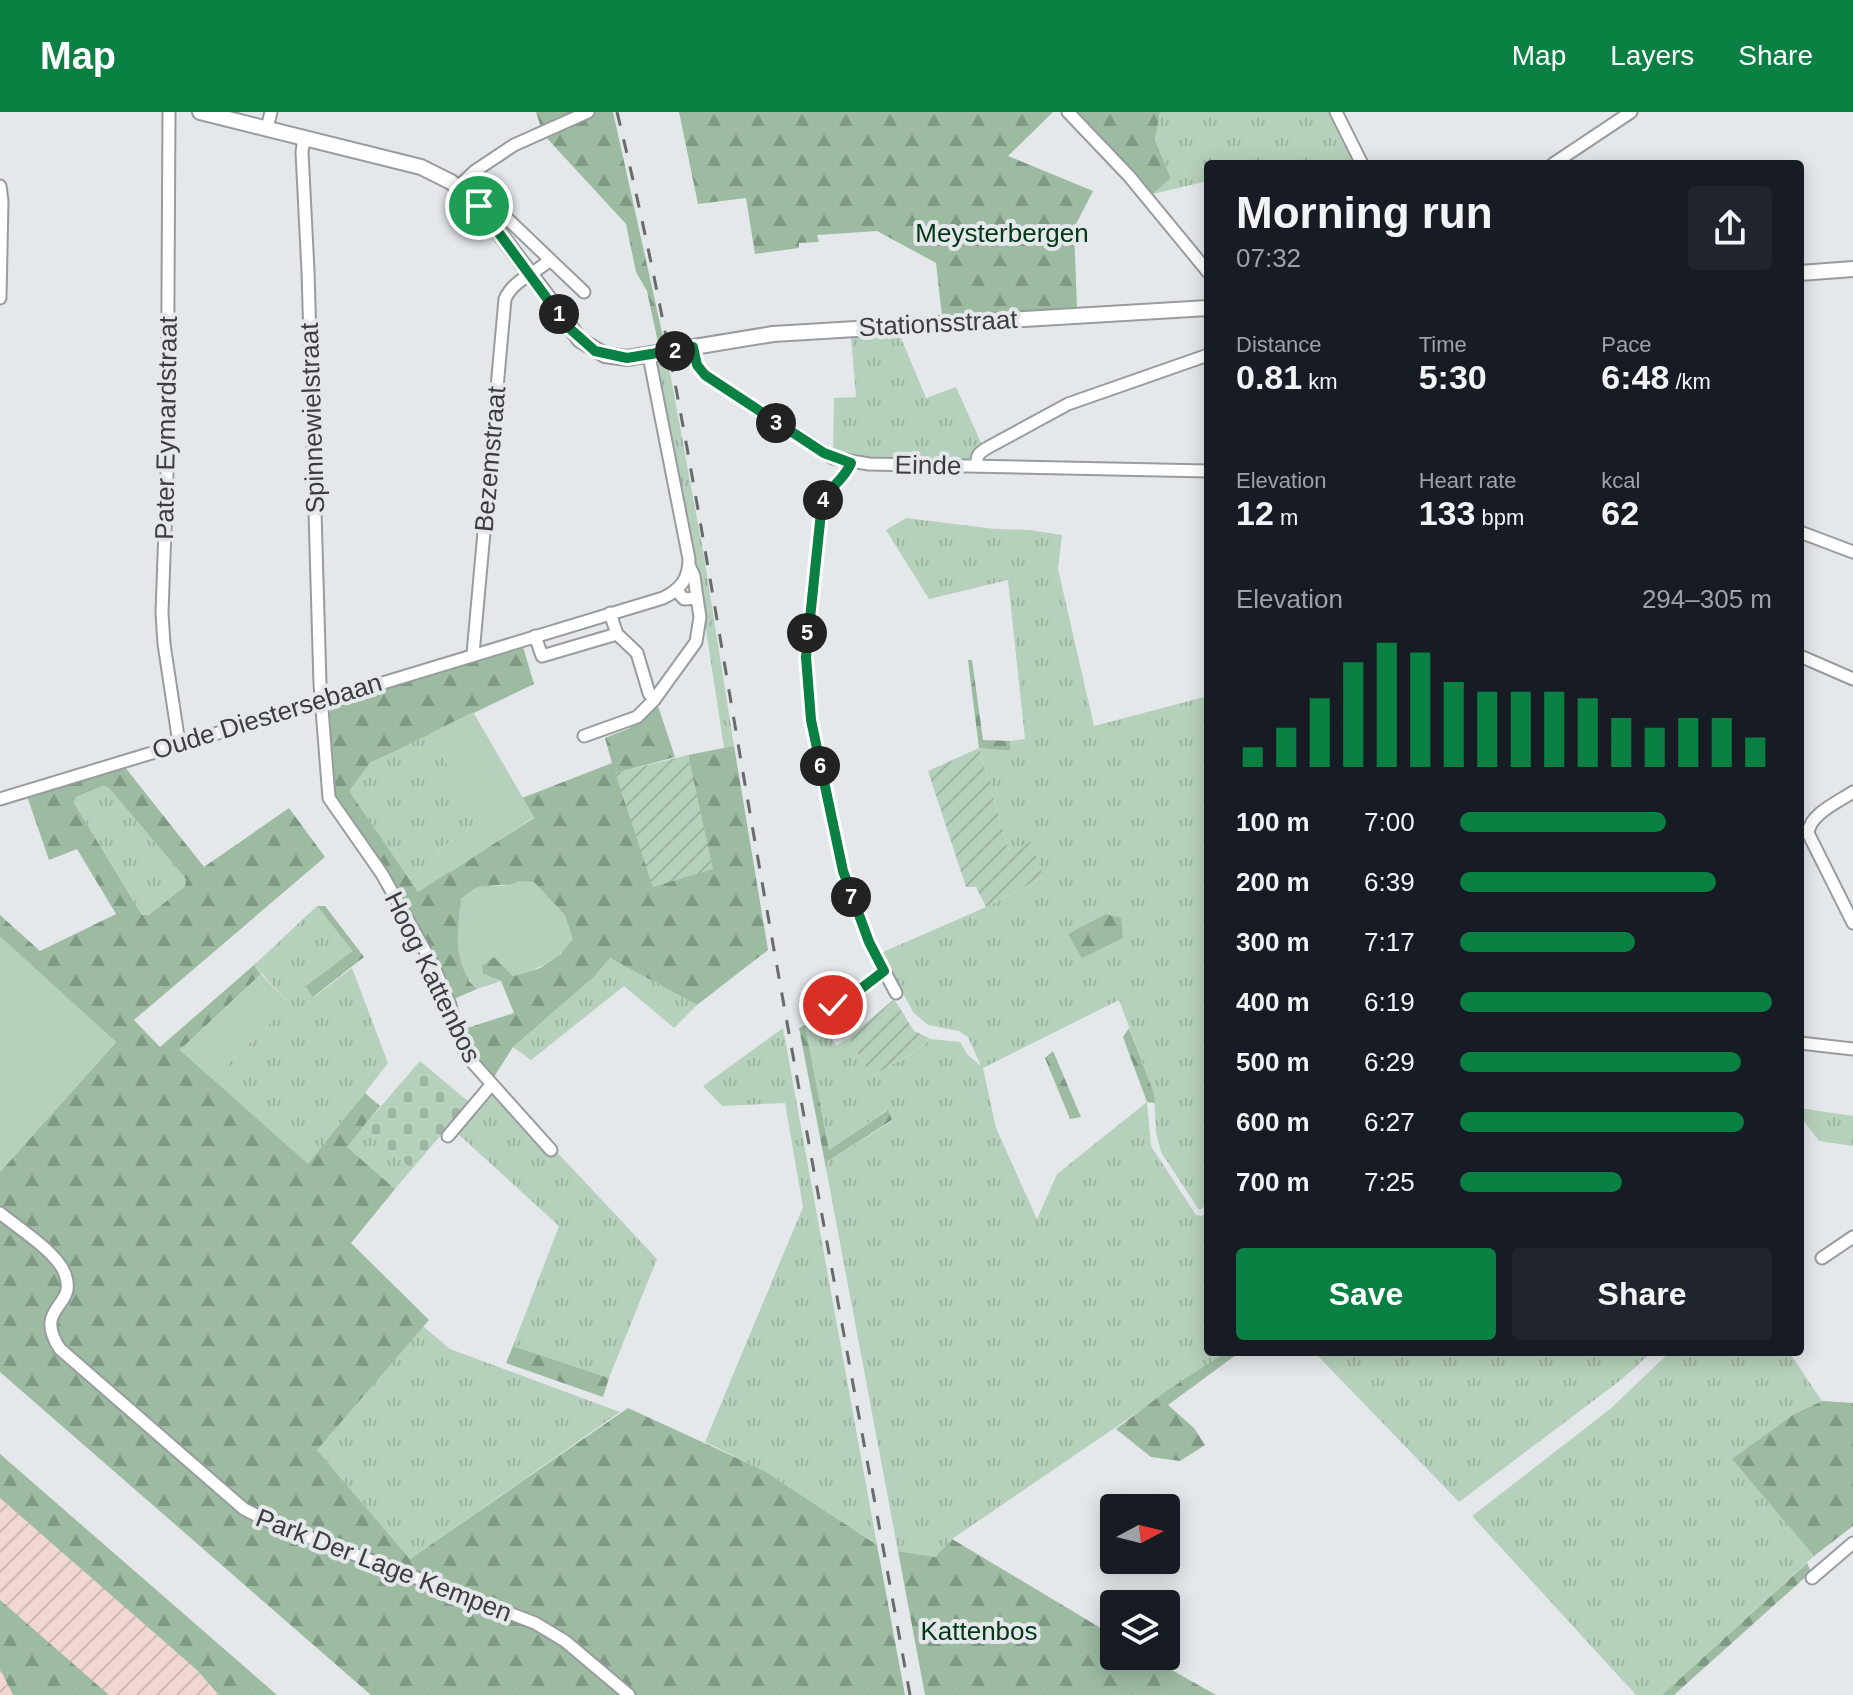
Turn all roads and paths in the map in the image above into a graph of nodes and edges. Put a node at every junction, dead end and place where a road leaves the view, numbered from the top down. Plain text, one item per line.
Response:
1 (169, 112) edge
2 (200, 112) edge
3 (271, 112) edge
4 (588, 112) edge
5 (1068, 112) edge
6 (1336, 112) edge
7 (1631, 112) edge
8 (267, 128) junction
9 (304, 138) junction
10 (1360, 160) edge
11 (1559, 160) edge
12 (0, 186) edge
13 (458, 187) junction
14 (496, 208) dead end
15 (550, 260) junction
16 (1204, 268) edge
17 (1853, 269) edge
18 (1804, 273) edge
19 (531, 275) junction
20 (584, 292) dead end
21 (0, 298) edge
22 (1204, 308) edge
23 (693, 347) junction
24 (649, 356) junction
25 (1204, 356) edge
26 (851, 463) junction
27 (978, 466) junction
28 (1204, 471) edge
29 (1804, 534) edge
30 (1853, 552) edge
31 (689, 564) junction
32 (677, 591) junction
33 (697, 598) junction
34 (610, 613) junction
35 (617, 634) junction
36 (535, 636) junction
37 (473, 654) junction
38 (1804, 658) edge
39 (1853, 679) edge
40 (321, 699) junction
41 (654, 700) junction
42 (584, 736) dead end
43 (179, 743) junction
44 (1853, 792) edge
45 (0, 799) edge
46 (1853, 923) edge
47 (884, 971) junction
48 (896, 993) dead end
49 (833, 1005) dead end
50 (1804, 1043) edge
51 (1853, 1049) edge
52 (491, 1085) junction
53 (448, 1136) dead end
54 (551, 1150) dead end
55 (0, 1213) edge
56 (1853, 1237) edge
57 (1822, 1258) dead end
58 (1853, 1543) edge
59 (1812, 1578) dead end
60 (629, 1695) edge

1 - 43 street, Pater Eymardstraat
2 - 8 main road
3 - 8 street
4 - 13 street
5 - 16 street
6 - 10 street
7 - 11 street
8 - 9 main road
9 - 13 main road
9 - 40 street, Spinnewielstraat
12 - 21 street
13 - 19 main road
14 - 15 street
15 - 19 street
15 - 20 street
17 - 18 main road
19 - 24 main road
19 - 37 street, Bezemstraat
22 - 23 main road, Stationsstraat
23 - 24 main road, Stationsstraat
23 - 26 street, Einde
24 - 31 street
25 - 27 street
26 - 27 street, Einde
26 - 47 street
27 - 28 street, Einde
29 - 30 street
31 - 32 street
31 - 33 street
32 - 33 street
32 - 34 street, Oude Diestersebaan
33 - 41 street
34 - 35 street
34 - 36 street, Oude Diestersebaan
35 - 36 street
35 - 41 street
36 - 37 street, Oude Diestersebaan
37 - 40 street, Oude Diestersebaan
38 - 39 street
40 - 43 street, Oude Diestersebaan
40 - 52 street, Hoog Kattenbos
41 - 42 street
43 - 45 street, Oude Diestersebaan
44 - 46 street
47 - 48 street
47 - 49 street
50 - 51 street
52 - 53 street
52 - 54 street, Hoog Kattenbos
55 - 60 street, Park Der Lage Kempen
56 - 57 street
58 - 59 street

